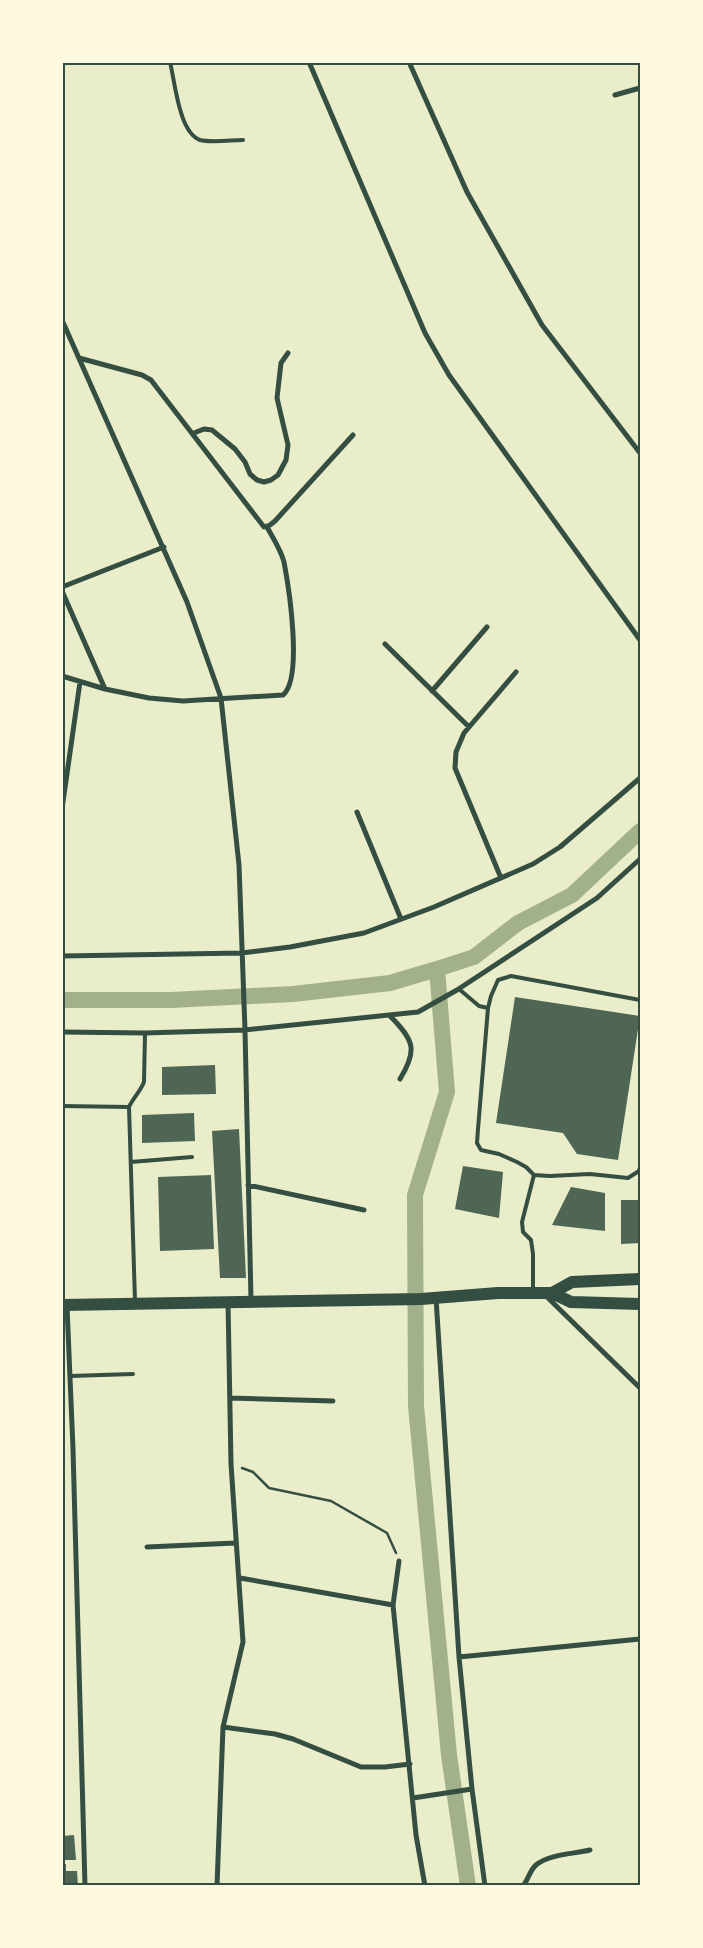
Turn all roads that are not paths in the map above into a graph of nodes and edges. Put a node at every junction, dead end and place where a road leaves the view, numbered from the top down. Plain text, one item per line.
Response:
1 (170, 62) edge
2 (308, 62) edge
3 (409, 62) edge
4 (640, 88) edge
5 (615, 96) dead end
6 (243, 140) dead end
7 (62, 320) edge
8 (288, 353) dead end
9 (79, 358) junction
10 (194, 434) junction
11 (353, 435) dead end
12 (640, 452) edge
13 (266, 527) junction
14 (164, 547) junction
15 (62, 587) edge
16 (62, 591) edge
17 (487, 627) dead end
18 (640, 640) edge
19 (385, 644) dead end
20 (516, 672) dead end
21 (62, 676) edge
22 (80, 682) junction
23 (105, 689) junction
24 (432, 691) junction
25 (221, 698) junction
26 (469, 727) junction
27 (640, 778) edge
28 (62, 809) edge
29 (357, 812) dead end
30 (640, 860) edge
31 (501, 878) junction
32 (401, 919) junction
33 (242, 953) junction
34 (62, 956) edge
35 (458, 989) junction
36 (640, 1000) edge
37 (488, 1008) junction
38 (390, 1016) junction
39 (245, 1030) junction
40 (62, 1032) edge
41 (145, 1034) junction
42 (400, 1079) dead end
43 (62, 1106) edge
44 (129, 1108) junction
45 (192, 1157) dead end
46 (131, 1162) junction
47 (640, 1167) edge
48 (534, 1174) junction
49 (248, 1185) junction
50 (364, 1210) dead end
51 (640, 1279) edge
52 (542, 1293) junction
53 (436, 1298) junction
54 (228, 1301) junction
55 (251, 1301) junction
56 (135, 1303) junction
57 (640, 1304) edge
58 (65, 1305) edge
59 (133, 1374) dead end
60 (70, 1376) junction
61 (640, 1388) edge
62 (230, 1398) junction
63 (333, 1401) dead end
64 (236, 1543) junction
65 (147, 1547) dead end
66 (399, 1561) road end
67 (240, 1578) junction
68 (394, 1605) junction
69 (640, 1639) edge
70 (459, 1657) junction
71 (222, 1727) junction
72 (410, 1764) junction
73 (470, 1790) junction
74 (413, 1798) junction
75 (590, 1850) dead end
76 (85, 1886) edge
77 (217, 1886) edge
78 (424, 1886) edge
79 (485, 1886) edge
80 (523, 1886) edge

1 - 6 lane
2 - 18 street
3 - 12 street
4 - 5 street
7 - 9 street
8 - 10 street
9 - 10 street
9 - 14 street
10 - 13 street
11 - 13 street
13 - 25 street
14 - 15 street
14 - 25 street
16 - 23 street
17 - 24 street
19 - 24 street
20 - 26 street
21 - 22 street
22 - 23 street
22 - 28 street
23 - 25 street
24 - 26 street
25 - 33 street
26 - 31 street
27 - 31 street
29 - 32 street
30 - 35 street
31 - 32 street
32 - 33 street
33 - 34 street
33 - 39 street
35 - 37 lane
35 - 38 street
36 - 37 lane
37 - 48 lane
38 - 39 street
38 - 42 street
39 - 41 street
39 - 49 street
40 - 41 street
41 - 44 lane
43 - 44 lane
44 - 46 lane
45 - 46 lane
46 - 56 lane
47 - 48 lane
48 - 52 lane
49 - 50 street
49 - 55 street
51 - 52 main road
52 - 53 main road
52 - 57 main road
52 - 61 street
53 - 55 main road
53 - 70 street
54 - 55 main road
54 - 56 main road
54 - 62 street
56 - 58 main road
58 - 60 street
59 - 60 lane
60 - 76 street
62 - 63 street
62 - 64 street
64 - 65 street
64 - 67 street
66 - 68 street
67 - 68 street
67 - 71 street
68 - 72 street
69 - 70 street
70 - 73 street
71 - 72 street
71 - 77 street
72 - 74 street
73 - 74 street
73 - 79 street
74 - 78 street
75 - 80 street

